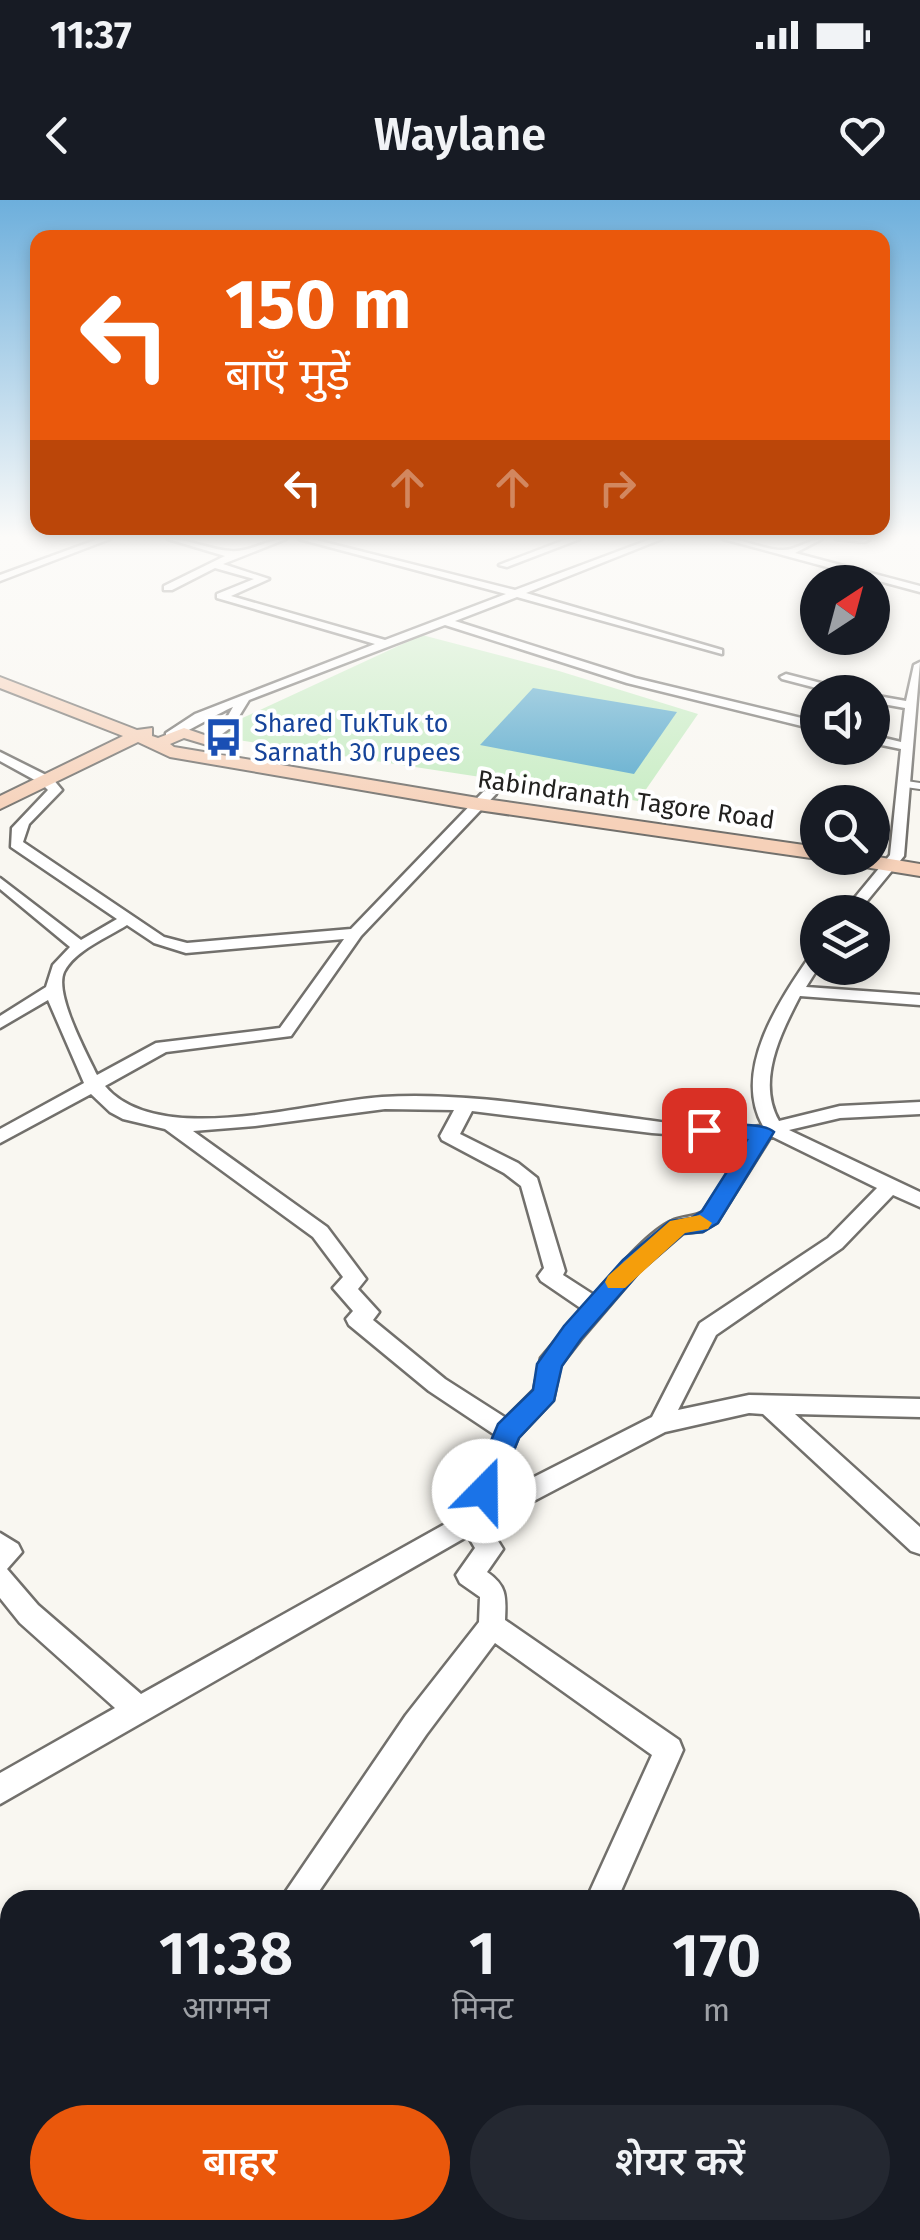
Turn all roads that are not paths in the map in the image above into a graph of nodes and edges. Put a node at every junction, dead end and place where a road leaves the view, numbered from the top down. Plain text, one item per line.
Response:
1 (349, 634) edge
2 (406, 634) edge
3 (485, 634) edge
4 (657, 634) edge
5 (382, 644) junction
6 (718, 652) dead end
7 (920, 665) edge
8 (0, 673) edge
9 (786, 678) dead end
10 (800, 681) edge
11 (0, 682) edge
12 (245, 698) junction
13 (890, 702) edge
14 (911, 706) junction
15 (800, 722) edge
16 (156, 738) junction
17 (890, 743) edge
18 (202, 745) junction
19 (908, 747) junction
20 (0, 756) edge
21 (47, 781) junction
22 (913, 791) edge
23 (484, 799) junction
24 (0, 803) edge
25 (800, 842) edge
26 (800, 850) edge
27 (890, 850) edge
28 (890, 858) edge
29 (890, 859) edge
30 (920, 861) edge
31 (920, 870) edge
32 (0, 882) edge
33 (127, 920) junction
34 (356, 933) junction
35 (80, 947) junction
36 (800, 980) edge
37 (52, 990) junction
38 (793, 990) junction
39 (920, 1000) edge
40 (0, 1023) edge
41 (92, 1084) junction
42 (465, 1106) junction
43 (920, 1108) edge
44 (172, 1124) junction
45 (768, 1130) junction
46 (0, 1138) edge
47 (891, 1185) junction
48 (920, 1200) edge
49 (596, 1306) junction
50 (768, 1404) junction
51 (920, 1408) edge
52 (660, 1424) junction
53 (508, 1432) junction
54 (472, 1520) junction
55 (0, 1544) edge
56 (920, 1544) edge
57 (0, 1560) edge
58 (0, 1578) edge
59 (492, 1626) junction
60 (138, 1710) junction
61 (0, 1788) edge
62 (303, 1890) edge
63 (606, 1890) edge

1 - 5 street
2 - 5 street
3 - 15 street
4 - 6 street
5 - 12 street
7 - 14 street
8 - 16 main road
9 - 10 street
11 - 16 main road
12 - 16 street
12 - 18 street
13 - 14 street
14 - 19 street
16 - 18 main road, Rabindranath Tagore Road
16 - 21 main road
17 - 19 street
18 - 23 main road, Rabindranath Tagore Road
19 - 22 street
20 - 21 street
21 - 24 main road
21 - 33 street
22 - 27 street
23 - 25 main road, Rabindranath Tagore Road
23 - 26 main road, Rabindranath Tagore Road
23 - 34 street
28 - 30 main road
29 - 31 main road
32 - 35 street
33 - 34 street
33 - 35 street
34 - 41 street
35 - 37 street
36 - 38 street
37 - 40 street
37 - 41 street
38 - 39 street
38 - 45 street
41 - 44 street
41 - 46 street
42 - 44 street
42 - 45 street
42 - 49 street
43 - 45 street
44 - 53 street
45 - 47 street
45 - 49 street
47 - 48 street
47 - 52 street
49 - 53 street
50 - 51 street
50 - 52 street
50 - 56 street
52 - 54 street
53 - 54 street
54 - 59 street
54 - 60 street
55 - 57 street
58 - 60 street
59 - 62 street
59 - 63 street
60 - 61 street

